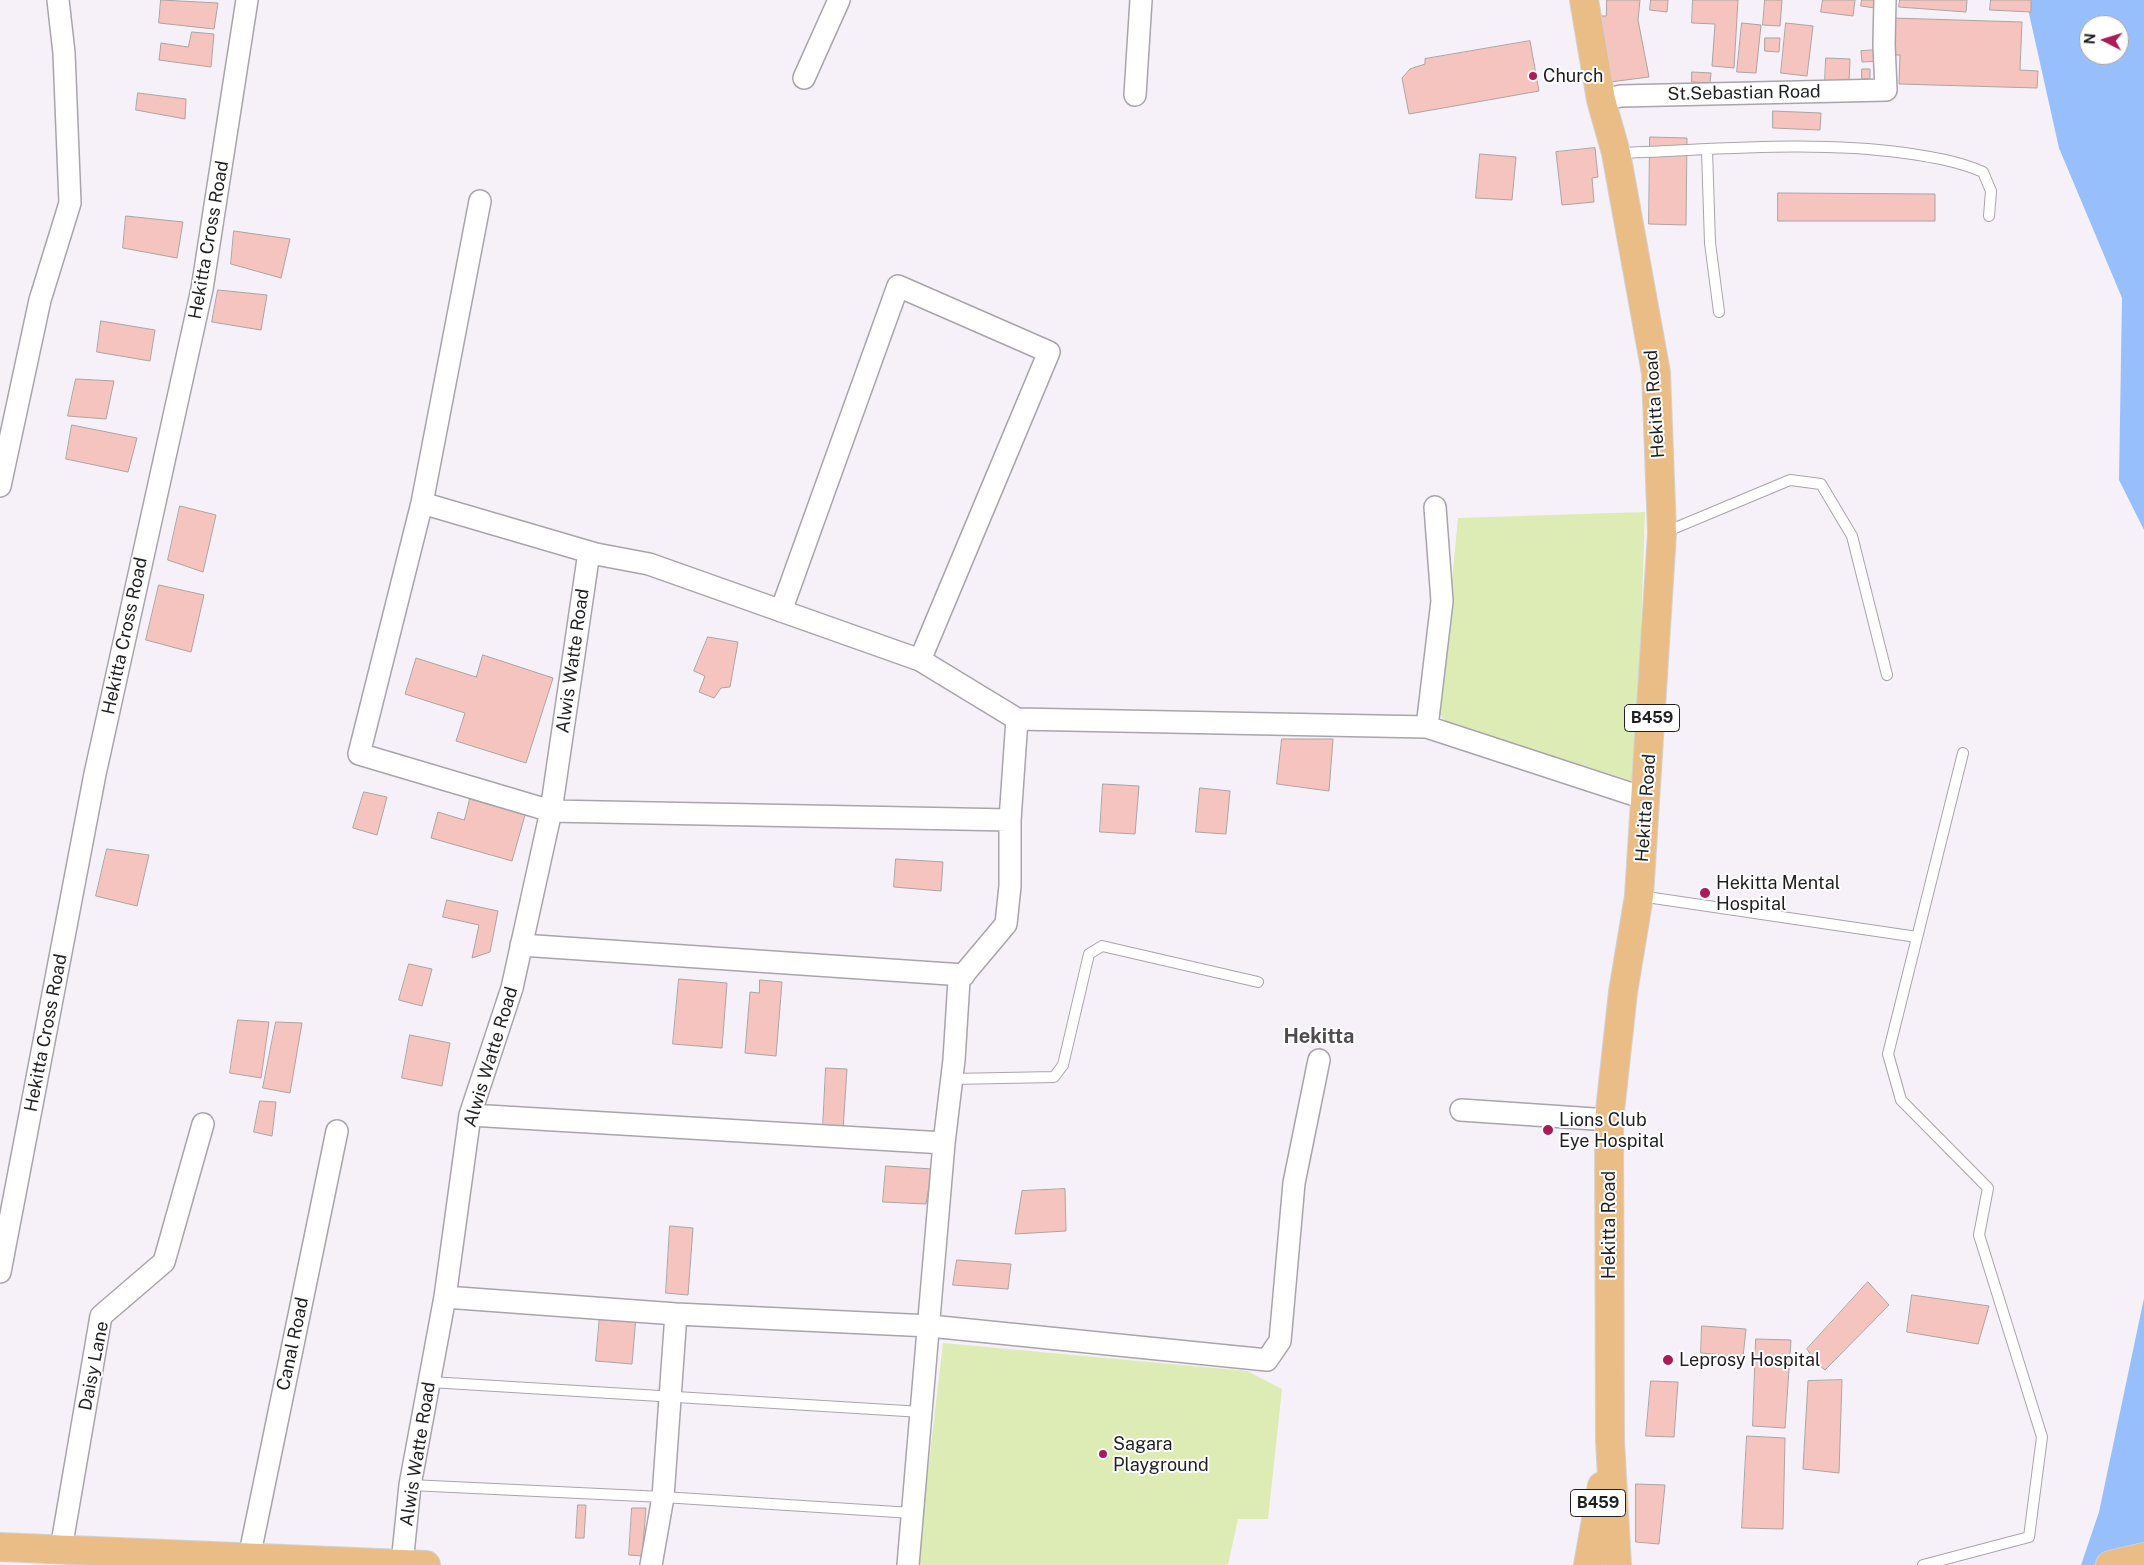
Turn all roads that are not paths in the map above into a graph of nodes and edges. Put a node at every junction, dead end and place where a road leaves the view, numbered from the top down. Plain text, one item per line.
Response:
1 (58, 0) edge
2 (247, 0) edge
3 (839, 0) edge
4 (1141, 0) edge
5 (1584, 0) edge
6 (1885, 0) edge
7 (804, 78) dead end
8 (1135, 95) dead end
9 (1601, 100) junction
10 (1707, 150) junction
11 (1616, 153) junction
12 (480, 201) dead end
13 (1989, 216) dead end
14 (1719, 312) dead end
15 (0, 486) edge
16 (422, 503) junction
17 (1435, 507) dead end
18 (1662, 533) junction
19 (590, 552) junction
20 (781, 611) junction
21 (920, 660) junction
22 (1887, 675) dead end
23 (1017, 719) junction
24 (1427, 727) junction
25 (1963, 753) dead end
26 (1647, 799) junction
27 (551, 810) junction
28 (1010, 820) junction
29 (1639, 896) junction
30 (1917, 937) junction
31 (521, 945) junction
32 (964, 974) junction
33 (1258, 982) dead end
34 (1319, 1060) dead end
35 (952, 1079) junction
36 (1461, 1110) dead end
37 (470, 1115) junction
38 (1608, 1120) junction
39 (203, 1124) dead end
40 (337, 1131) dead end
41 (944, 1143) junction
42 (0, 1272) edge
43 (444, 1297) junction
44 (676, 1314) junction
45 (930, 1326) junction
46 (430, 1382) junction
47 (670, 1395) junction
48 (922, 1412) junction
49 (1610, 1441) junction
50 (410, 1485) junction
51 (663, 1497) junction
52 (912, 1513) junction
53 (0, 1547) edge
54 (60, 1549) junction
55 (2144, 1557) edge
56 (249, 1558) junction
57 (414, 1564) edge
58 (651, 1565) edge
59 (908, 1565) edge
60 (1588, 1565) edge
61 (1617, 1565) edge
62 (1923, 1565) edge
63 (2110, 1565) edge

1 - 15 street
2 - 42 street, Hekitta Cross Road
3 - 7 street
4 - 8 street
5 - 9 main road, Hekitta Road / B459
6 - 9 street, St.Sebastian Road
9 - 11 main road, Hekitta Road / B459
10 - 11 lane
10 - 13 lane
10 - 14 lane
11 - 18 main road, Hekitta Road / B459
12 - 16 street
16 - 19 street
16 - 27 street
17 - 24 street
18 - 22 lane
18 - 26 main road, Hekitta Road / B459
19 - 20 street
19 - 27 street, Alwis Watte Road
20 - 21 street
20 - 21 street
21 - 23 street
23 - 24 street
23 - 28 street
24 - 26 street
25 - 30 lane
26 - 29 main road, Hekitta Road / B459
27 - 28 street
27 - 31 street, Alwis Watte Road
28 - 32 street
29 - 30 lane
29 - 38 main road, Hekitta Road / B459
30 - 62 lane
31 - 32 street
31 - 37 street, Alwis Watte Road
32 - 35 street
33 - 35 lane
34 - 45 street
35 - 41 street
36 - 38 street
37 - 41 street
37 - 43 street, Alwis Watte Road
38 - 49 main road, Hekitta Road / B459
39 - 54 street, Daisy Lane
40 - 56 street, Canal Road
41 - 45 street
43 - 44 street
43 - 46 street, Alwis Watte Road
44 - 45 street
44 - 47 street
45 - 48 street
46 - 47 lane
46 - 50 street, Alwis Watte Road
47 - 48 lane
47 - 51 street
48 - 52 street
49 - 60 main road, Hekitta Road / B459
49 - 61 main road, Hekitta Road / B459
50 - 51 lane
50 - 57 street, Alwis Watte Road
51 - 52 lane
51 - 58 street
52 - 59 street
53 - 54 main road
54 - 56 main road
55 - 63 main road
56 - 57 main road

